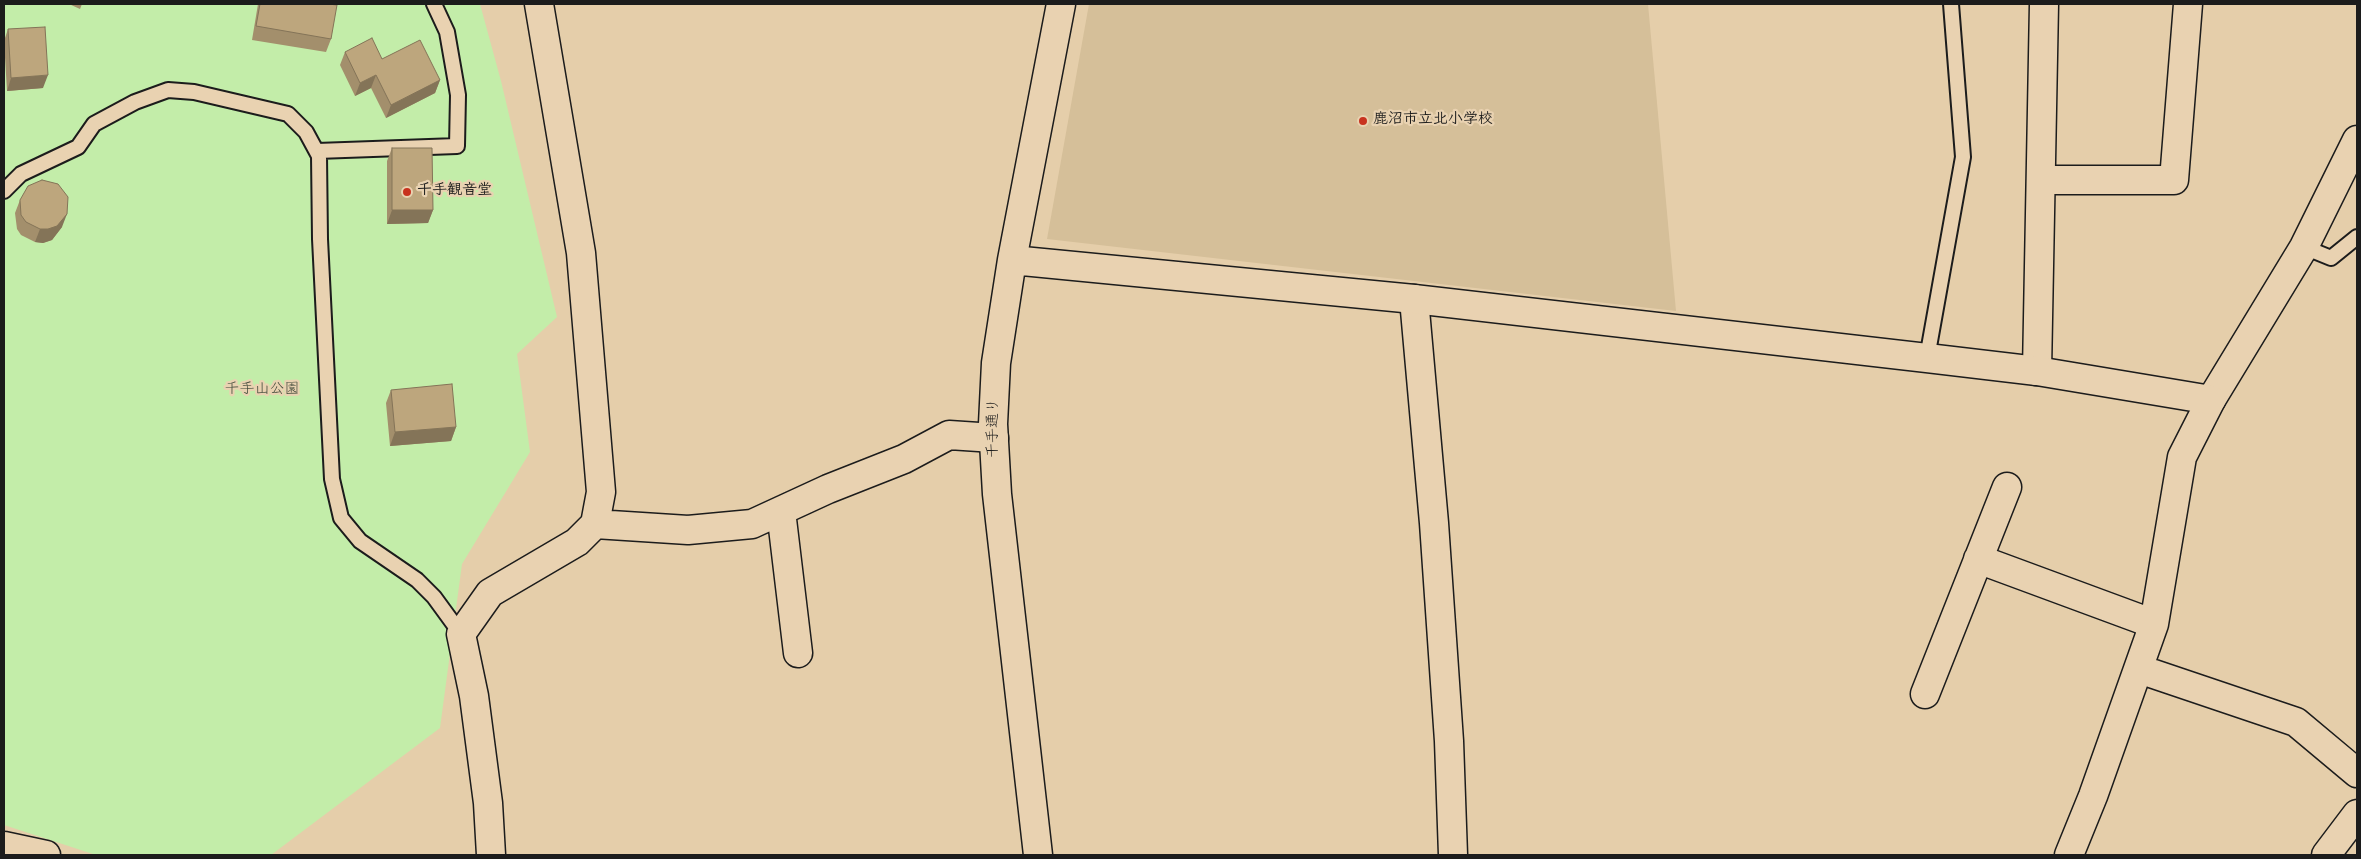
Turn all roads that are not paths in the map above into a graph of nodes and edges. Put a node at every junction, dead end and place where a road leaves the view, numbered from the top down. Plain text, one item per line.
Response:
1 (434, 4) edge
2 (540, 4) edge
3 (1061, 4) edge
4 (1951, 4) edge
5 (2044, 4) edge
6 (2188, 4) edge
7 (2357, 140) edge
8 (317, 151) junction
9 (2041, 180) junction
10 (4, 191) edge
11 (2357, 237) edge
12 (2304, 247) junction
13 (1012, 260) junction
14 (1414, 299) junction
15 (1927, 358) junction
16 (2037, 371) junction
17 (2211, 400) junction
18 (994, 438) junction
19 (2007, 487) dead end
20 (781, 511) junction
21 (595, 524) junction
22 (1978, 559) junction
23 (2154, 624) junction
24 (461, 634) junction
25 (798, 653) dead end
26 (2139, 669) junction
27 (1925, 694) dead end
28 (2357, 773) edge
29 (2357, 814) edge
30 (4, 846) edge
31 (46, 855) edge
32 (491, 855) edge
33 (1038, 855) edge
34 (1453, 855) edge
35 (2070, 855) edge
36 (2326, 855) edge

1 - 8 lane
2 - 21 main road
3 - 13 main road, 千手通り
4 - 15 lane
5 - 9 main road
6 - 9 main road
7 - 12 main road
8 - 10 lane
8 - 24 lane
9 - 16 main road
11 - 12 lane
12 - 17 main road
13 - 14 main road
13 - 18 main road, 千手通り
14 - 15 main road
14 - 34 main road
15 - 16 main road
16 - 17 main road
17 - 23 main road
18 - 20 main road
18 - 33 main road, 千手通り
19 - 22 main road
20 - 21 main road
20 - 25 main road
21 - 24 main road
22 - 23 main road
22 - 27 main road
23 - 26 main road
24 - 32 main road
26 - 28 main road
26 - 35 main road
29 - 36 main road
30 - 31 main road

